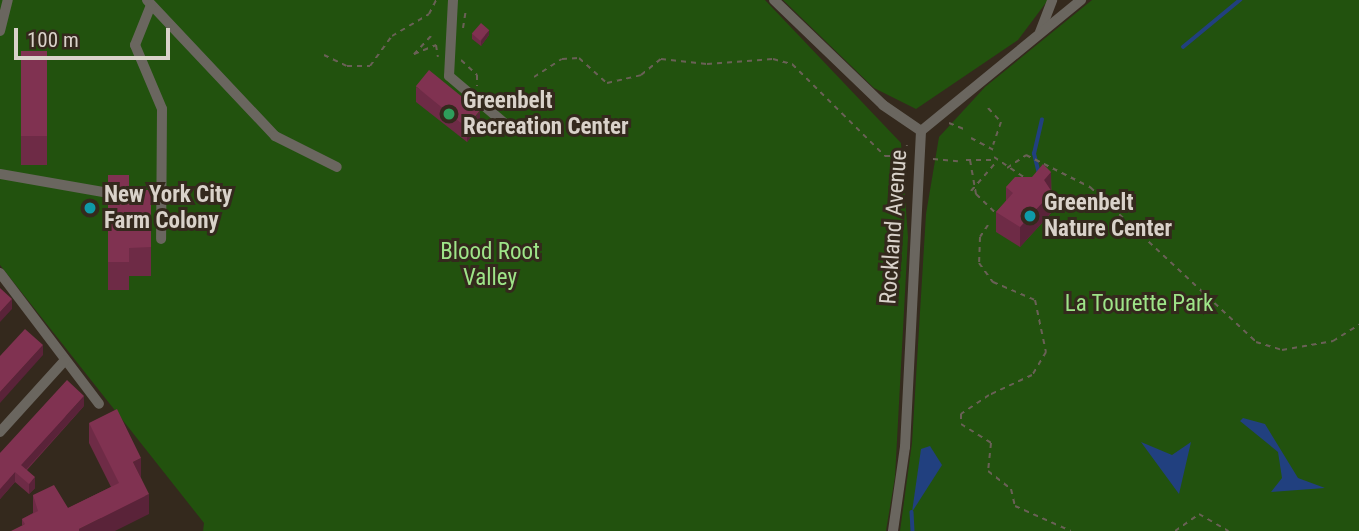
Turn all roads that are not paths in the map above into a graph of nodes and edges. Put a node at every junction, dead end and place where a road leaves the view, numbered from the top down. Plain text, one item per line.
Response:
1 (8, 0) edge
2 (453, 0) edge
3 (774, 0) edge
4 (1052, 0) edge
5 (1082, 0) edge
6 (149, 3) edge
7 (0, 31) edge
8 (1040, 32) junction
9 (510, 128) dead end
10 (921, 131) junction
11 (337, 167) dead end
12 (0, 174) edge
13 (134, 195) edge
14 (148, 195) edge
15 (161, 195) junction
16 (161, 240) dead end
17 (0, 273) edge
18 (65, 360) junction
19 (99, 404) dead end
20 (0, 432) edge
21 (893, 531) edge

1 - 7 street
2 - 9 street
3 - 10 street
4 - 8 street
5 - 8 street, Rockland Avenue
6 - 11 street
6 - 15 street
8 - 10 street, Rockland Avenue
10 - 21 street, Rockland Avenue
12 - 13 street
14 - 15 street
15 - 16 street
17 - 18 street
18 - 19 street
18 - 20 street

